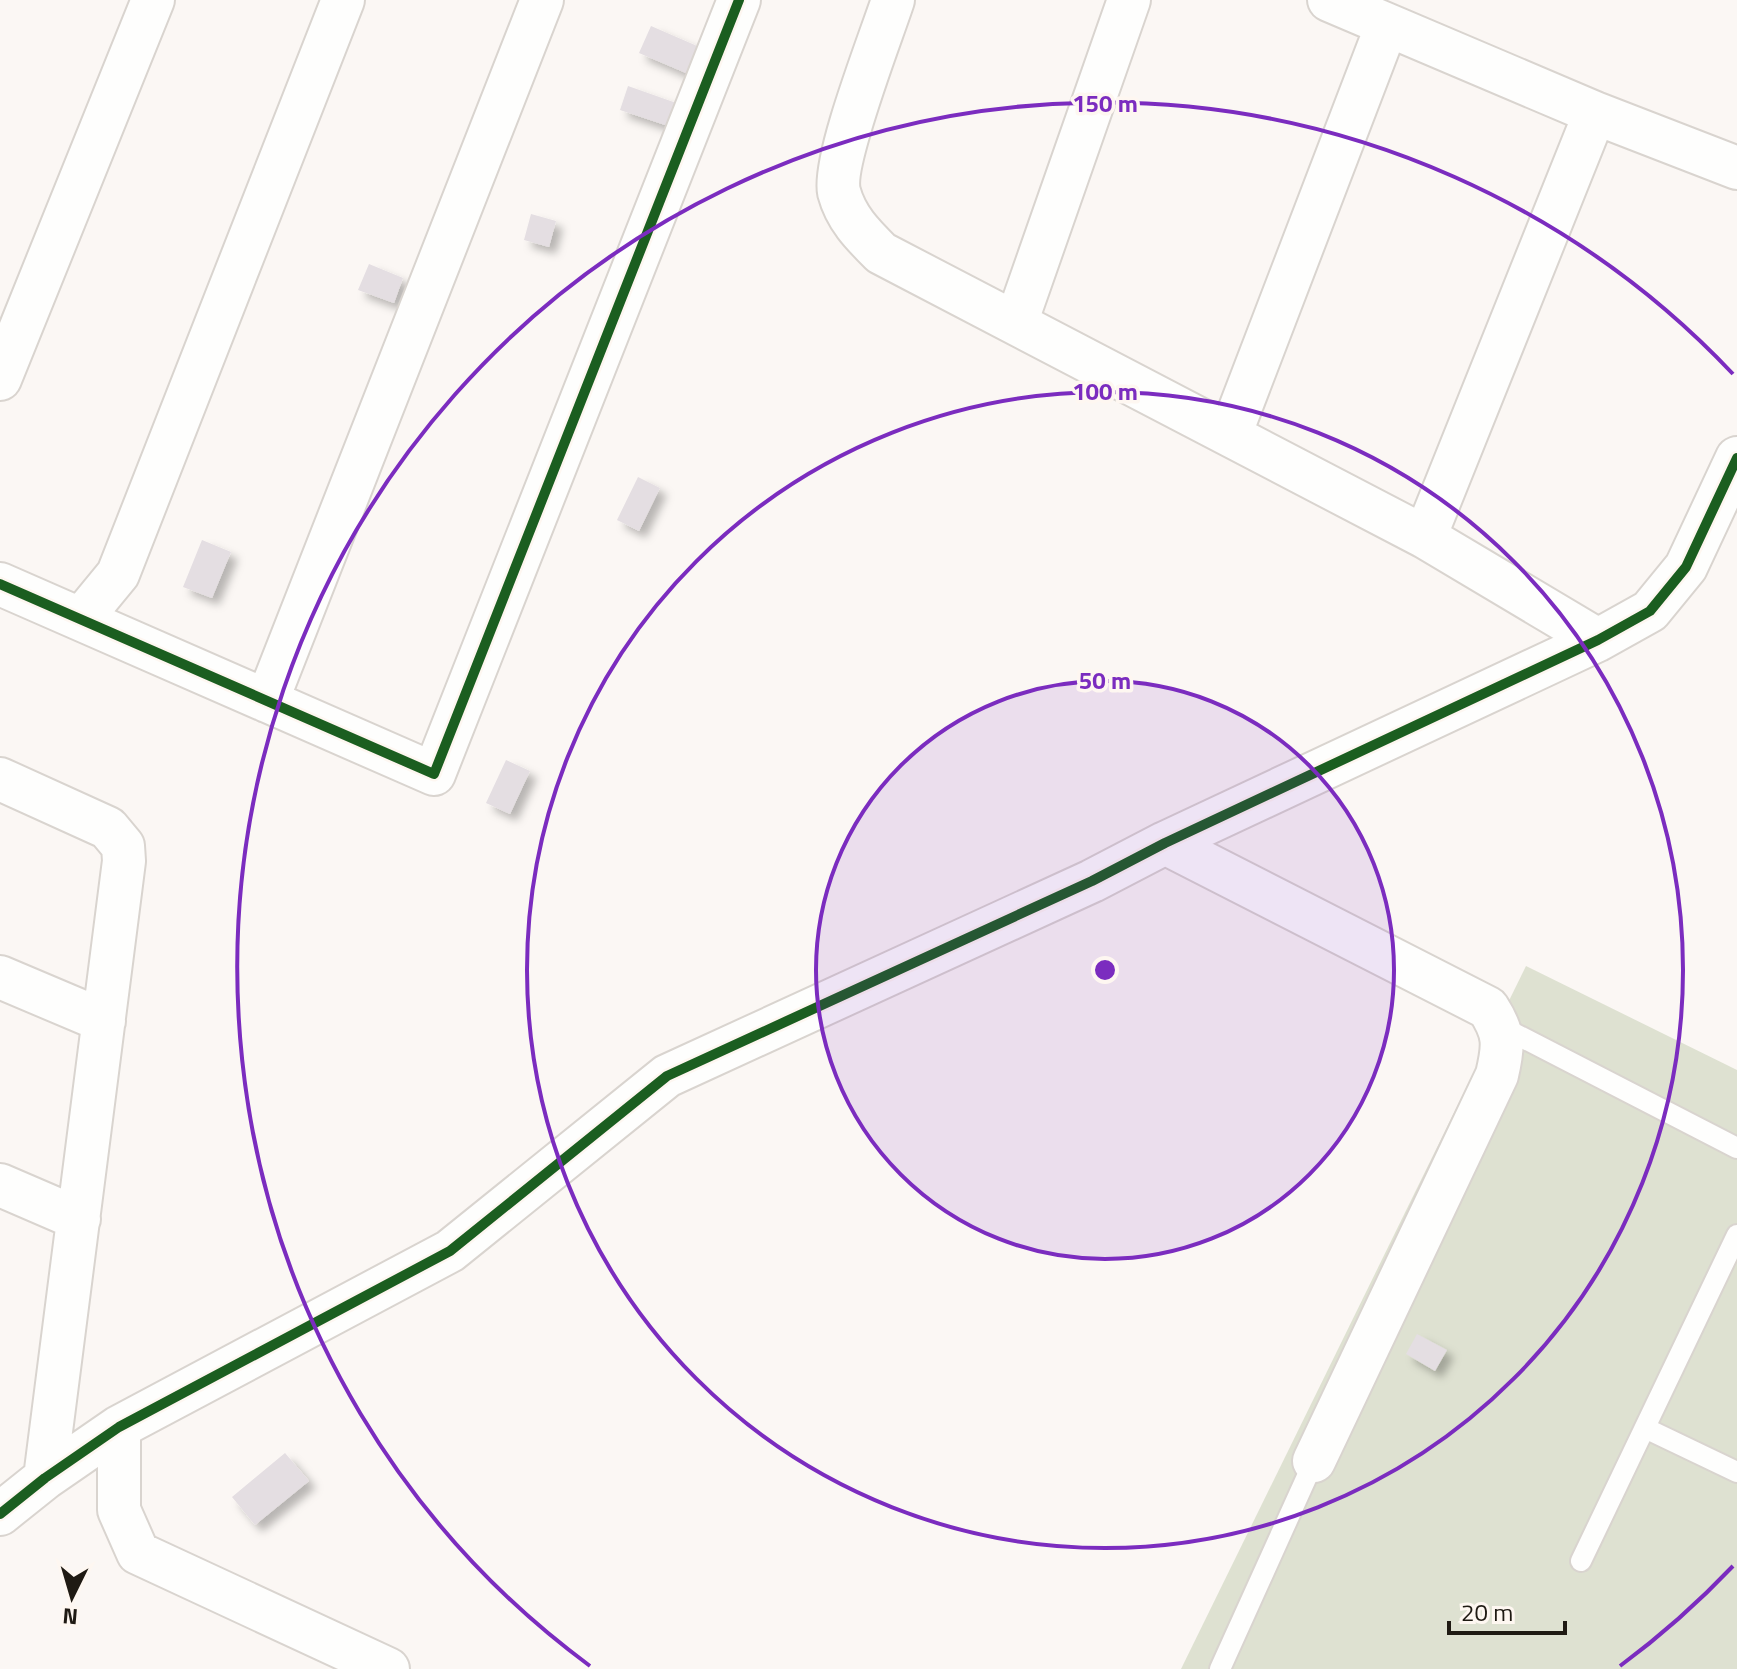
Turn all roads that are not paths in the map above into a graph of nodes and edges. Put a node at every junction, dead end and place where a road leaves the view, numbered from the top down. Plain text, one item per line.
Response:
1 (153, 0) edge
2 (343, 0) edge
3 (542, 0) edge
4 (739, 0) edge
5 (893, 0) edge
6 (1129, 0) edge
7 (1329, 0) edge
8 (1387, 25) junction
9 (1595, 113) junction
10 (1737, 168) edge
11 (1016, 323) junction
12 (0, 379) edge
13 (1230, 435) junction
14 (1737, 458) edge
15 (1425, 537) junction
16 (0, 584) edge
17 (81, 619) junction
18 (1598, 640) junction
19 (267, 701) junction
20 (0, 779) edge
21 (1165, 843) junction
22 (0, 977) edge
23 (104, 1021) junction
24 (1500, 1026) junction
25 (1737, 1148) edge
26 (0, 1185) edge
27 (79, 1219) junction
28 (1737, 1235) edge
29 (119, 1427) junction
30 (1645, 1428) junction
31 (1314, 1461) joint
32 (1737, 1472) edge
33 (45, 1478) junction
34 (0, 1514) edge
35 (1581, 1561) dead end
36 (388, 1669) edge
37 (1220, 1669) edge

1 - 12 street
2 - 17 street
3 - 19 street
4 - 19 street
5 - 11 street
6 - 11 street
7 - 8 street
8 - 9 street
8 - 13 street
9 - 10 street
9 - 15 street
11 - 13 street
13 - 15 street
14 - 18 street
15 - 18 street
16 - 17 street
17 - 19 street
18 - 21 street
20 - 23 street
21 - 24 street
21 - 29 street
22 - 23 street
23 - 27 street
24 - 25 lane
24 - 31 street
26 - 27 street
27 - 33 street
28 - 30 lane
29 - 33 street
29 - 36 street
30 - 32 lane
30 - 35 lane
31 - 37 lane
33 - 34 street

